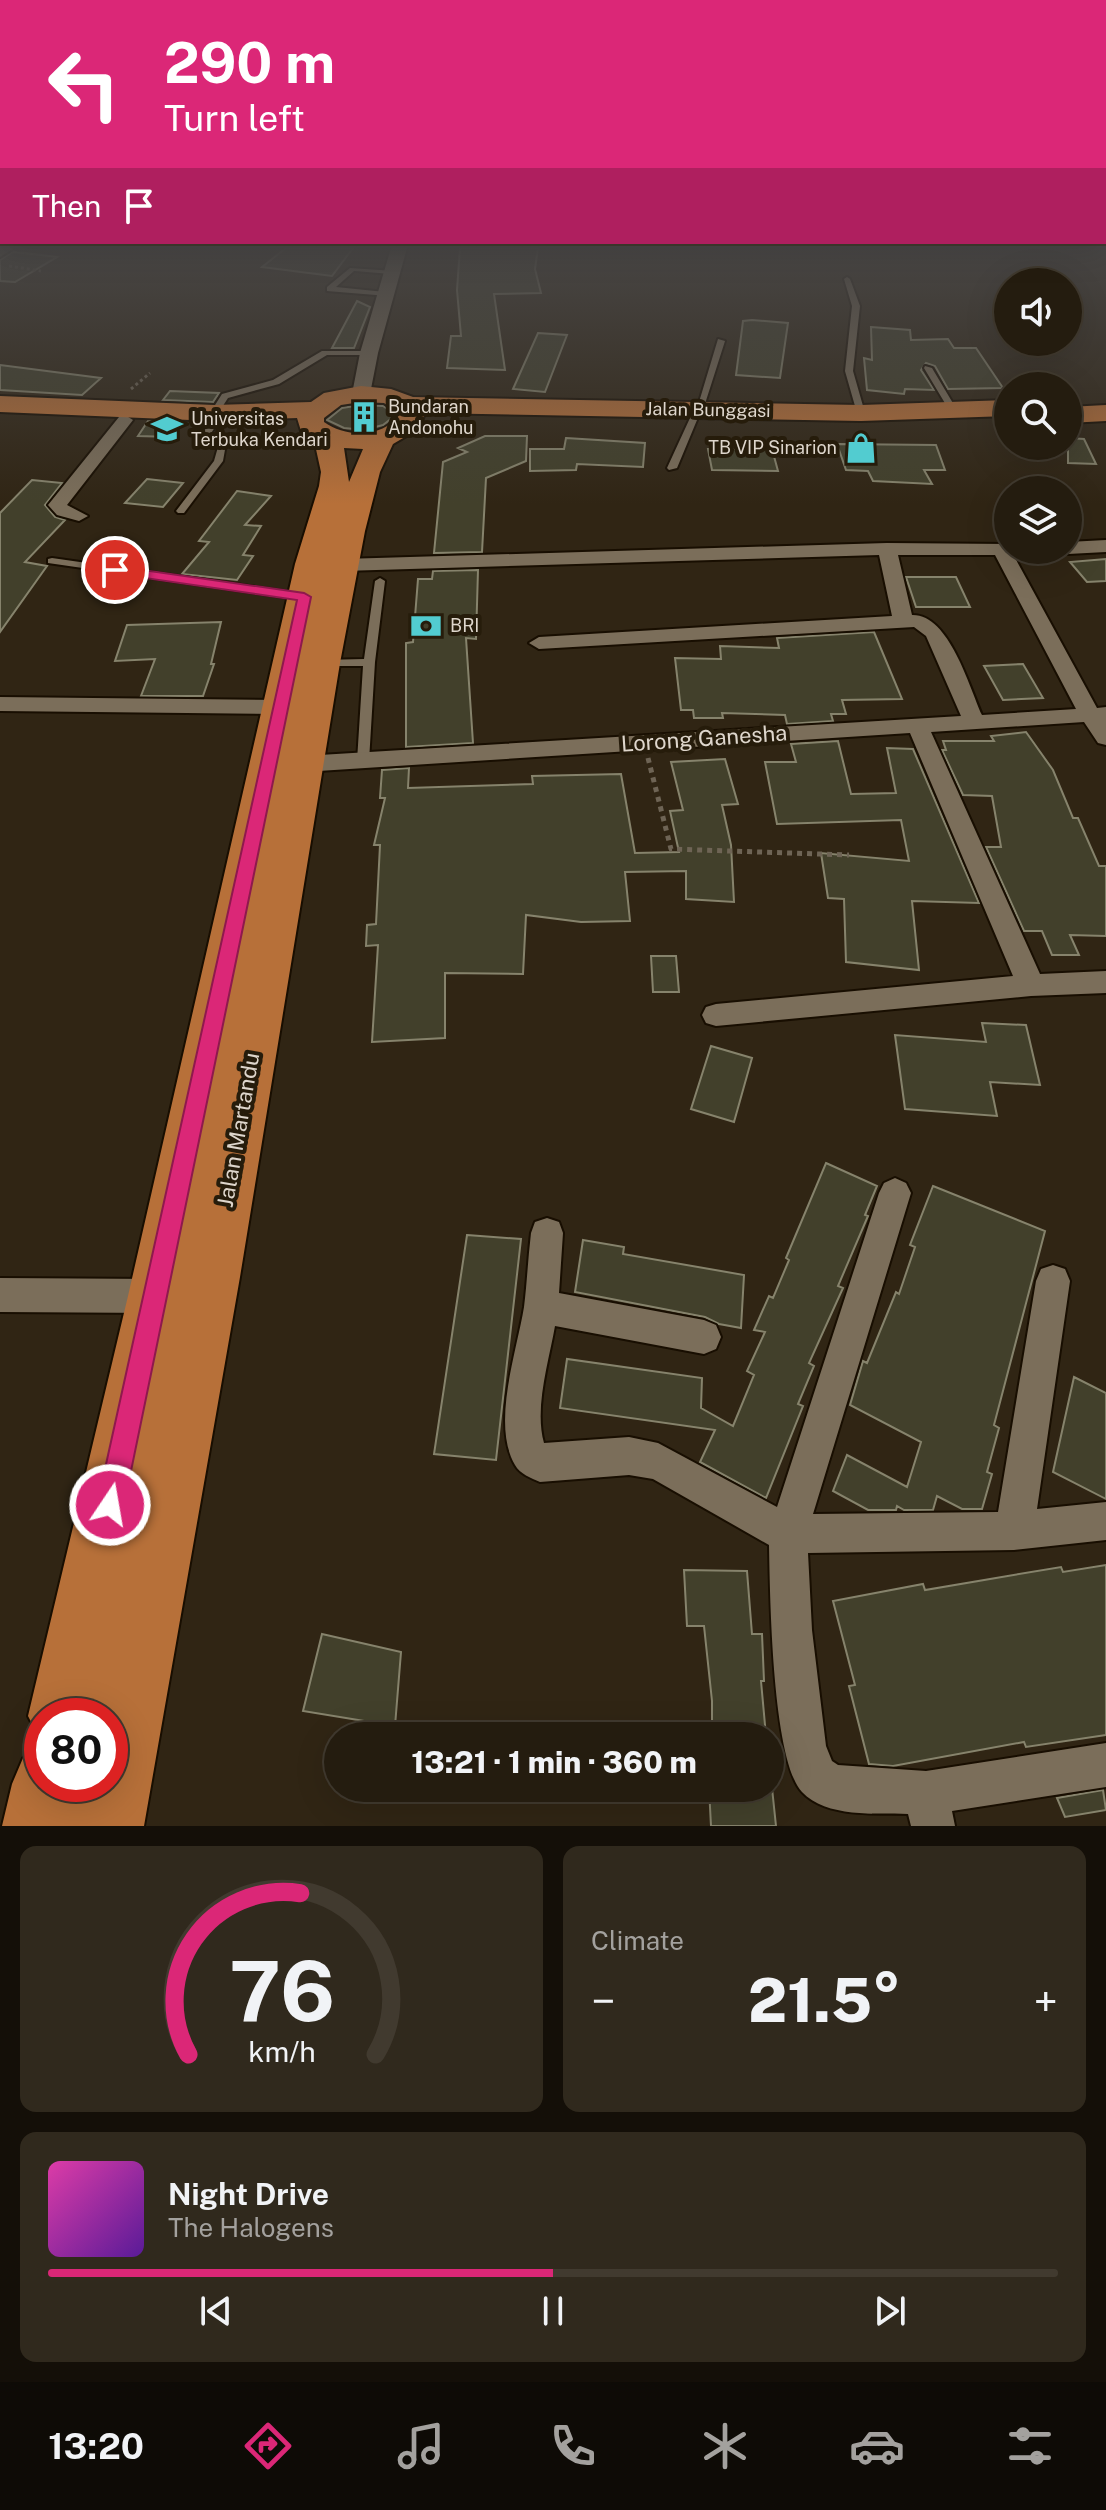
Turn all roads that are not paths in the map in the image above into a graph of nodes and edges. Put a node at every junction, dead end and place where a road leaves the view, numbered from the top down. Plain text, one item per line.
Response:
1 (374, 333) edge
2 (393, 333) edge
3 (853, 333) edge
4 (392, 337) dead end
5 (721, 341) dead end
6 (369, 353) junction
7 (928, 368) dead end
8 (1106, 403) edge
9 (0, 404) edge
10 (387, 404) junction
11 (1082, 404) edge
12 (994, 409) edge
13 (953, 410) junction
14 (0, 412) edge
15 (861, 413) junction
16 (1106, 413) edge
17 (1082, 414) edge
18 (696, 415) junction
19 (214, 418) junction
20 (994, 418) edge
21 (125, 420) junction
22 (317, 424) junction
23 (672, 468) dead end
24 (181, 511) dead end
25 (79, 516) dead end
26 (1106, 546) edge
27 (1082, 547) edge
28 (887, 549) junction
29 (994, 550) edge
30 (52, 561) dead end
31 (1017, 564) edge
32 (362, 573) junction
33 (304, 597) junction
34 (903, 620) junction
35 (539, 643) dead end
36 (345, 663) junction
37 (0, 704) edge
38 (281, 707) junction
39 (1098, 715) edge
40 (974, 721) junction
41 (917, 725) junction
42 (1106, 738) edge
43 (363, 761) junction
44 (303, 764) junction
45 (1106, 982) edge
46 (1031, 985) junction
47 (716, 1015) dead end
48 (236, 1022) junction
49 (895, 1193) dead end
50 (547, 1233) dead end
51 (1053, 1281) dead end
52 (0, 1295) edge
53 (157, 1296) junction
54 (541, 1306) junction
55 (704, 1337) dead end
56 (1106, 1521) edge
57 (1014, 1531) junction
58 (788, 1534) junction
59 (68, 1698) edge
60 (1106, 1765) edge
61 (45, 1802) edge
62 (929, 1810) edge
63 (40, 1826) edge
64 (106, 1826) edge

1 - 6 street
2 - 4 street
3 - 15 lane
5 - 18 lane
6 - 10 street
6 - 19 lane
7 - 13 lane
8 - 11 highway
9 - 19 highway
10 - 18 highway, Jalan Bunggasi
10 - 22 highway
10 - 22 highway
10 - 32 highway, Jalan Martandu
12 - 13 highway, Jalan Bunggasi
13 - 15 highway, Jalan Bunggasi
14 - 21 highway
15 - 18 highway, Jalan Bunggasi
16 - 17 highway
18 - 20 highway, Jalan Bunggasi
18 - 23 lane
19 - 21 highway
19 - 22 highway
19 - 24 lane
21 - 25 street
22 - 33 highway, Jalan Martandu
26 - 27 street
28 - 29 street
28 - 32 street
28 - 34 street
30 - 33 lane
31 - 39 street
32 - 36 highway, Jalan Martandu
33 - 38 highway, Jalan Martandu
34 - 35 street
34 - 40 street
36 - 43 lane
36 - 44 highway, Jalan Martandu
37 - 38 street
38 - 48 highway, Jalan Martandu
39 - 40 street, Lorong Ganesha
39 - 42 street
40 - 41 street, Lorong Ganesha
41 - 43 street, Lorong Ganesha
41 - 46 street
43 - 44 street, Lorong Ganesha
44 - 48 highway, Jalan Martandu
45 - 46 street
46 - 47 street
48 - 53 highway, Jalan Martandu
48 - 64 highway, Jalan Martandu
49 - 58 street
50 - 54 street
51 - 57 street
52 - 53 street
53 - 59 highway, Jalan Martandu
54 - 55 street
54 - 58 street
56 - 57 street
57 - 58 street
58 - 62 street
60 - 62 street
61 - 63 highway

